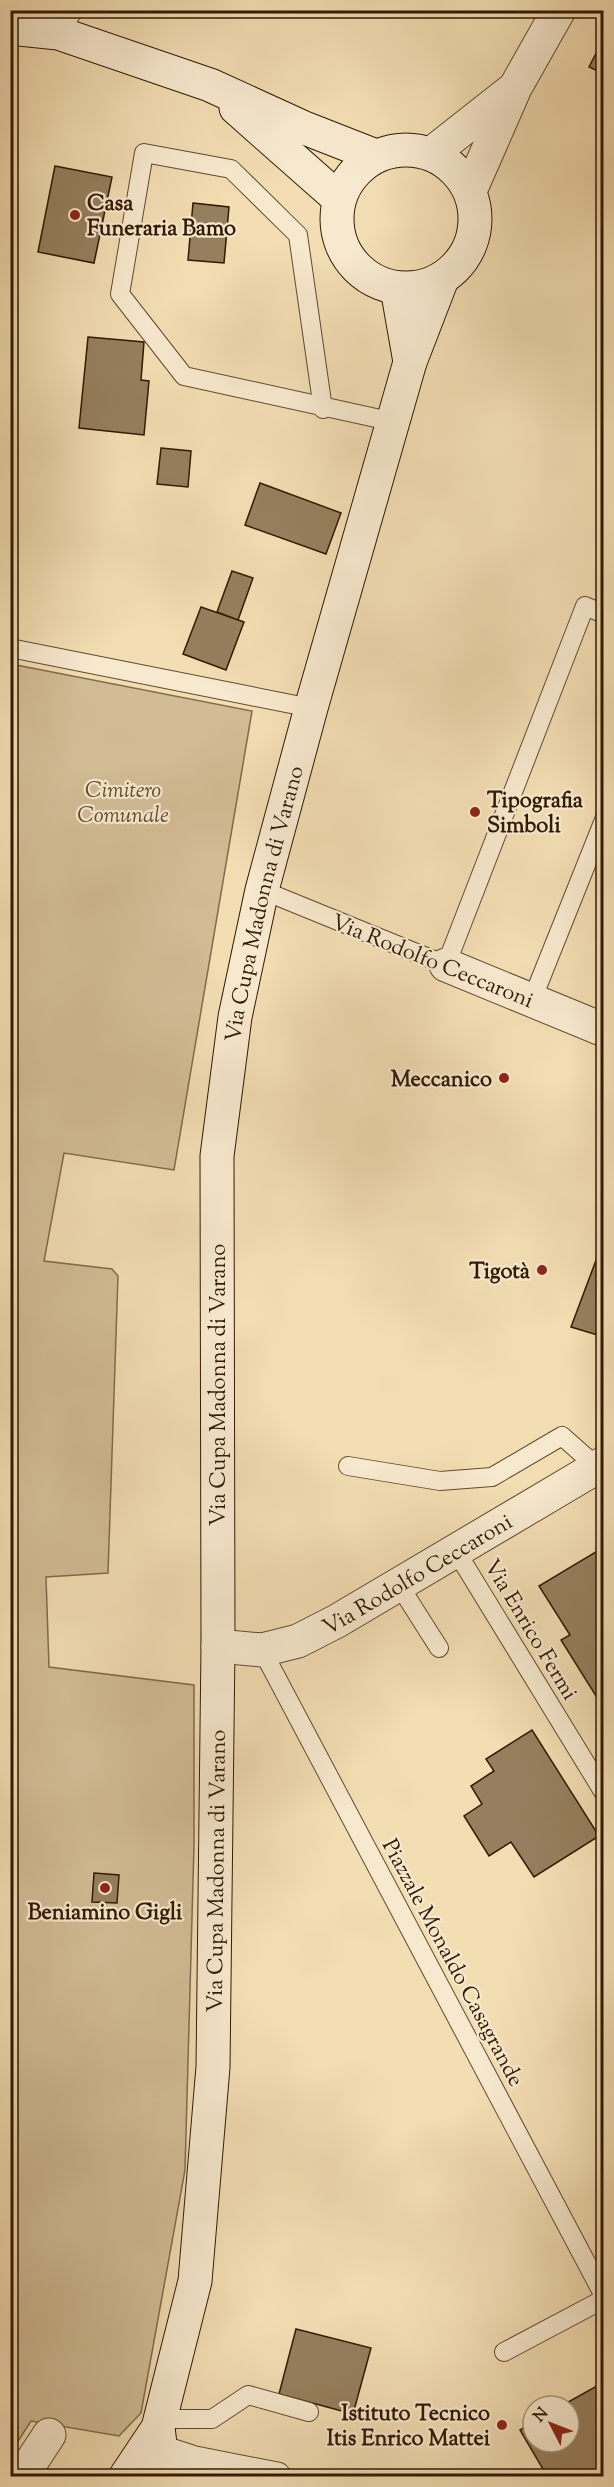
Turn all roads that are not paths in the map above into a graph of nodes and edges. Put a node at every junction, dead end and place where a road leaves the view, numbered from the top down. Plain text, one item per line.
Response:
1 (559, 10) edge
2 (66, 22) edge
3 (10, 28) edge
4 (210, 86) junction
5 (515, 88) junction
6 (430, 154) junction
7 (376, 156) junction
8 (470, 191) junction
9 (339, 199) junction
10 (442, 279) junction
11 (397, 288) junction
12 (410, 362) junction
13 (323, 409) junction
14 (394, 422) junction
15 (603, 614) edge
16 (10, 648) edge
17 (311, 708) junction
18 (603, 820) edge
19 (262, 890) junction
20 (446, 965) junction
21 (532, 1000) junction
22 (603, 1030) edge
23 (600, 1465) edge
24 (348, 1466) dead end
25 (456, 1551) junction
26 (399, 1585) junction
27 (218, 1647) junction
28 (439, 1648) dead end
29 (262, 1650) junction
30 (603, 1793) edge
31 (603, 2297) edge
32 (504, 2352) dead end
33 (309, 2412) dead end
34 (49, 2435) dead end
35 (161, 2443) edge
36 (22, 2476) edge
37 (126, 2476) edge
38 (277, 2476) edge

1 - 5 main road
2 - 3 main road
2 - 4 main road
4 - 7 main road
4 - 9 main road
5 - 6 main road
5 - 8 main road
6 - 7 main road
6 - 8 main road
7 - 9 main road
8 - 10 main road
9 - 11 main road
10 - 11 main road
10 - 12 main road, Via Cupa Madonna di Varano
11 - 12 main road, Via Cupa Madonna di Varano
12 - 14 main road, Via Cupa Madonna di Varano
13 - 13 lane
13 - 14 lane
14 - 17 main road, Via Cupa Madonna di Varano
15 - 20 lane
16 - 17 lane
17 - 19 main road, Via Cupa Madonna di Varano
18 - 21 lane
19 - 20 lane, Via Rodolfo Ceccaroni
19 - 27 main road, Via Cupa Madonna di Varano
20 - 21 main road, Via Rodolfo Ceccaroni
21 - 22 main road, Via Rodolfo Ceccaroni
23 - 24 lane
23 - 25 main road, Via Rodolfo Ceccaroni
25 - 26 main road, Via Rodolfo Ceccaroni
25 - 30 lane, Via Enrico Fermi
26 - 28 lane
26 - 29 main road, Via Rodolfo Ceccaroni
27 - 29 main road, Via Rodolfo Ceccaroni
27 - 35 main road, Via Cupa Madonna di Varano
29 - 31 lane, Piazzale Monaldo Casagrande
31 - 32 lane, Piazzale Monaldo Casagrande
33 - 35 lane
34 - 36 main road
35 - 37 main road, Via Cupa Madonna di Varano
35 - 38 street

